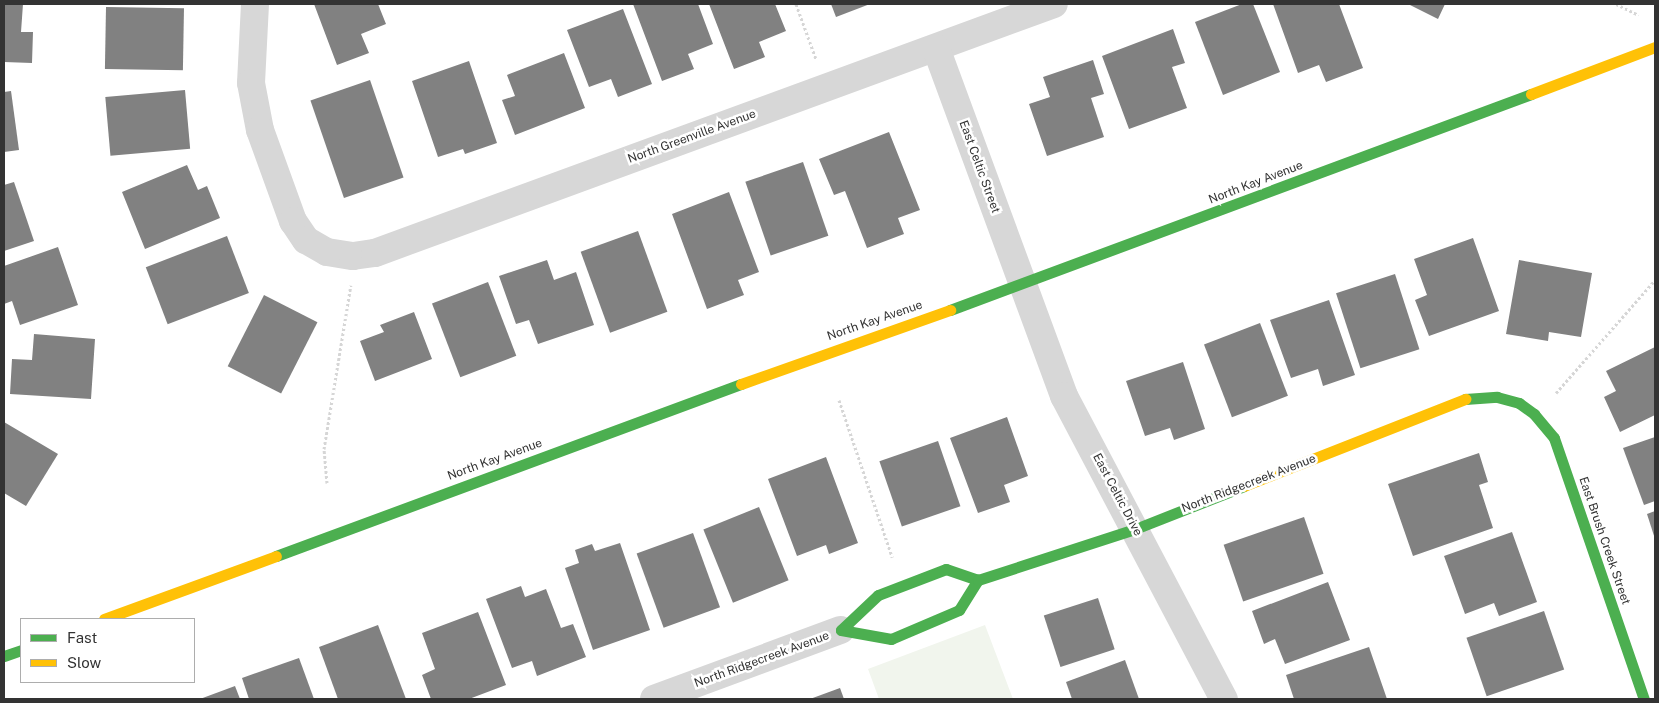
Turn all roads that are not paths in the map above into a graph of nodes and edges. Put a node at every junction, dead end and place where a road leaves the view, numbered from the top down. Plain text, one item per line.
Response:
1 (255, 4) edge
2 (1054, 4) edge
3 (1655, 47) edge
4 (936, 48) junction
5 (1022, 285) junction
6 (1519, 403) joint
7 (1135, 529) junction
8 (978, 580) junction
9 (107, 618) edge
10 (841, 630) junction
11 (20, 650) edge
12 (4, 656) edge
13 (661, 698) edge
14 (1224, 699) edge
15 (1644, 699) edge

1 - 4 street, North Greenville Avenue
2 - 4 street, North Greenville Avenue
3 - 5 street, North Kay Avenue
4 - 5 street, East Celtic Street
5 - 7 street, East Celtic Drive
5 - 9 street, North Kay Avenue
6 - 7 street, North Ridgecreek Avenue
6 - 15 street, East Brush Creek Street
7 - 8 street, North Ridgecreek Avenue
7 - 14 street, East Celtic Drive
8 - 10 street, North Ridgecreek Avenue
8 - 10 street, North Ridgecreek Avenue
10 - 13 street, North Ridgecreek Avenue
11 - 12 street

